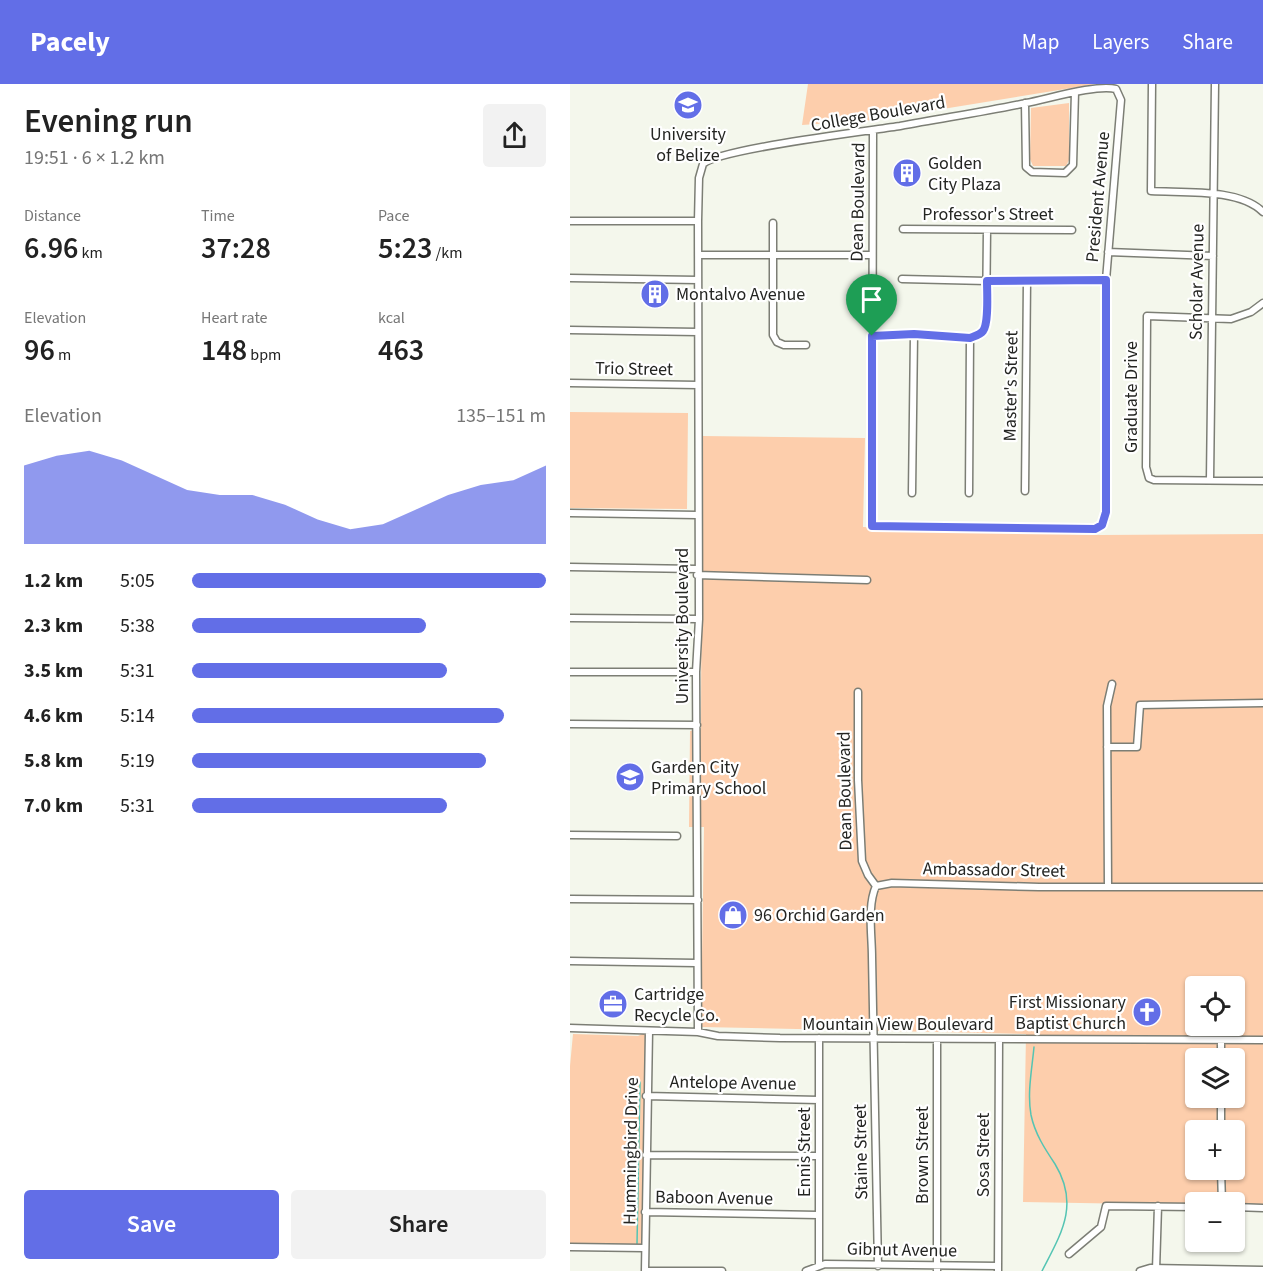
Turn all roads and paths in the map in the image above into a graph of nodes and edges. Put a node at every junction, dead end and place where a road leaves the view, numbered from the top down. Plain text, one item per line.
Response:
1 (1152, 84) edge
2 (1215, 84) edge
3 (1116, 89) joint
4 (1075, 92) junction
5 (1025, 103) junction
6 (873, 130) junction
7 (1213, 194) junction
8 (1263, 212) edge
9 (570, 221) edge
10 (698, 221) junction
11 (773, 223) dead end
12 (903, 229) dead end
13 (987, 230) junction
14 (1072, 230) dead end
15 (1108, 252) junction
16 (773, 254) junction
17 (698, 255) junction
18 (872, 255) junction
19 (1213, 256) junction
20 (570, 278) edge
21 (902, 279) dead end
22 (699, 280) junction
23 (1027, 280) junction
24 (1106, 280) junction
25 (987, 281) junction
26 (1263, 303) edge
27 (1212, 319) junction
28 (570, 330) edge
29 (698, 332) junction
30 (914, 334) junction
31 (872, 336) junction
32 (970, 338) junction
33 (806, 345) dead end
34 (570, 383) edge
35 (698, 385) junction
36 (1210, 480) junction
37 (1263, 482) edge
38 (1025, 491) dead end
39 (912, 493) dead end
40 (969, 494) dead end
41 (570, 513) edge
42 (697, 515) junction
43 (872, 526) joint
44 (570, 567) edge
45 (697, 572) junction
46 (867, 580) dead end
47 (570, 618) edge
48 (699, 619) junction
49 (570, 672) edge
50 (696, 672) junction
51 (1112, 684) dead end
52 (858, 692) dead end
53 (1263, 703) edge
54 (570, 724) edge
55 (697, 725) junction
56 (1107, 747) junction
57 (570, 835) edge
58 (677, 836) dead end
59 (876, 886) junction
60 (1108, 887) junction
61 (1263, 887) edge
62 (570, 899) edge
63 (698, 900) junction
64 (570, 961) edge
65 (696, 963) junction
66 (570, 1028) edge
67 (649, 1031) junction
68 (698, 1032) junction
69 (875, 1037) junction
70 (819, 1038) junction
71 (938, 1039) junction
72 (999, 1039) junction
73 (1221, 1040) junction
74 (1263, 1040) edge
75 (1221, 1048) edge
76 (646, 1096) junction
77 (819, 1100) junction
78 (646, 1155) junction
79 (818, 1156) junction
80 (1158, 1206) junction
81 (1185, 1207) edge
82 (1245, 1207) edge
83 (1263, 1208) edge
84 (645, 1212) junction
85 (818, 1215) junction
86 (570, 1247) edge
87 (644, 1248) junction
88 (1070, 1254) dead end
89 (819, 1266) junction
90 (878, 1266) junction
91 (998, 1268) edge
92 (937, 1269) edge
93 (1156, 1269) edge
94 (1263, 1270) edge
95 (645, 1271) edge
96 (722, 1271) edge
97 (806, 1271) edge
98 (1140, 1271) edge

1 - 7 street
2 - 7 street, Scholar Avenue
3 - 4 street, College Boulevard
3 - 15 street, President Avenue
4 - 5 street, College Boulevard
4 - 5 street
5 - 6 street, College Boulevard
6 - 10 street, College Boulevard
6 - 18 street, Dean Boulevard
7 - 8 street
7 - 19 street, Scholar Avenue
9 - 10 street
10 - 17 street, University Boulevard
11 - 16 street
12 - 13 street, Professor's Street
13 - 14 street, Professor's Street
13 - 25 street
15 - 19 street
15 - 24 street, President Avenue
16 - 17 street
16 - 18 street
16 - 33 street
17 - 22 street, University Boulevard
18 - 31 street, Dean Boulevard
19 - 27 street, Scholar Avenue
20 - 22 street
21 - 25 street
22 - 29 street, University Boulevard
23 - 24 street
23 - 25 street
23 - 38 street, Master's Street
24 - 43 street, President Avenue
25 - 32 street
26 - 27 street
27 - 36 street, Scholar Avenue
27 - 36 street, Graduate Drive
28 - 29 street
29 - 35 street, University Boulevard
30 - 31 street
30 - 32 street
30 - 39 street
31 - 43 street, Dean Boulevard
32 - 40 street
34 - 35 street, Trio Street
35 - 42 street, University Boulevard
36 - 37 street
41 - 42 street
42 - 45 street, University Boulevard
44 - 45 street
45 - 46 street
45 - 48 street, University Boulevard
47 - 48 street
48 - 50 street, University Boulevard
49 - 50 street
50 - 55 street, University Boulevard
51 - 56 street
52 - 59 street, Dean Boulevard
53 - 56 street
54 - 55 street
55 - 63 street, University Boulevard
56 - 60 street
57 - 58 street
59 - 60 street, Ambassador Street
59 - 69 street
60 - 61 street, Ambassador Street
62 - 63 street
63 - 65 street, University Boulevard
64 - 65 street
65 - 68 street, University Boulevard
66 - 67 street, Mountain View Boulevard
67 - 68 street, Mountain View Boulevard
67 - 76 street, Hummingbird Drive
68 - 70 street, Mountain View Boulevard
69 - 70 street, Mountain View Boulevard
69 - 71 street, Mountain View Boulevard
69 - 90 street, Staine Street
70 - 77 street, Ennis Street
71 - 72 street, Mountain View Boulevard
71 - 92 street, Brown Street
72 - 73 street, Mountain View Boulevard
72 - 91 street, Sosa Street
73 - 74 street, Mountain View Boulevard
73 - 75 street
76 - 77 street, Antelope Avenue
76 - 78 street, Hummingbird Drive
77 - 79 street, Ennis Street
78 - 79 street
78 - 84 street, Hummingbird Drive
79 - 85 street, Ennis Street
80 - 81 street
80 - 88 street
80 - 93 street
82 - 83 street
84 - 85 street, Baboon Avenue
84 - 87 street, Hummingbird Drive
85 - 89 street, Ennis Street
86 - 87 street
87 - 95 street, Hummingbird Drive
89 - 90 street, Gibnut Avenue
89 - 97 street, Gibnut Avenue
90 - 92 street, Gibnut Avenue
91 - 92 street, Gibnut Avenue
93 - 94 street
93 - 98 street
95 - 96 street

